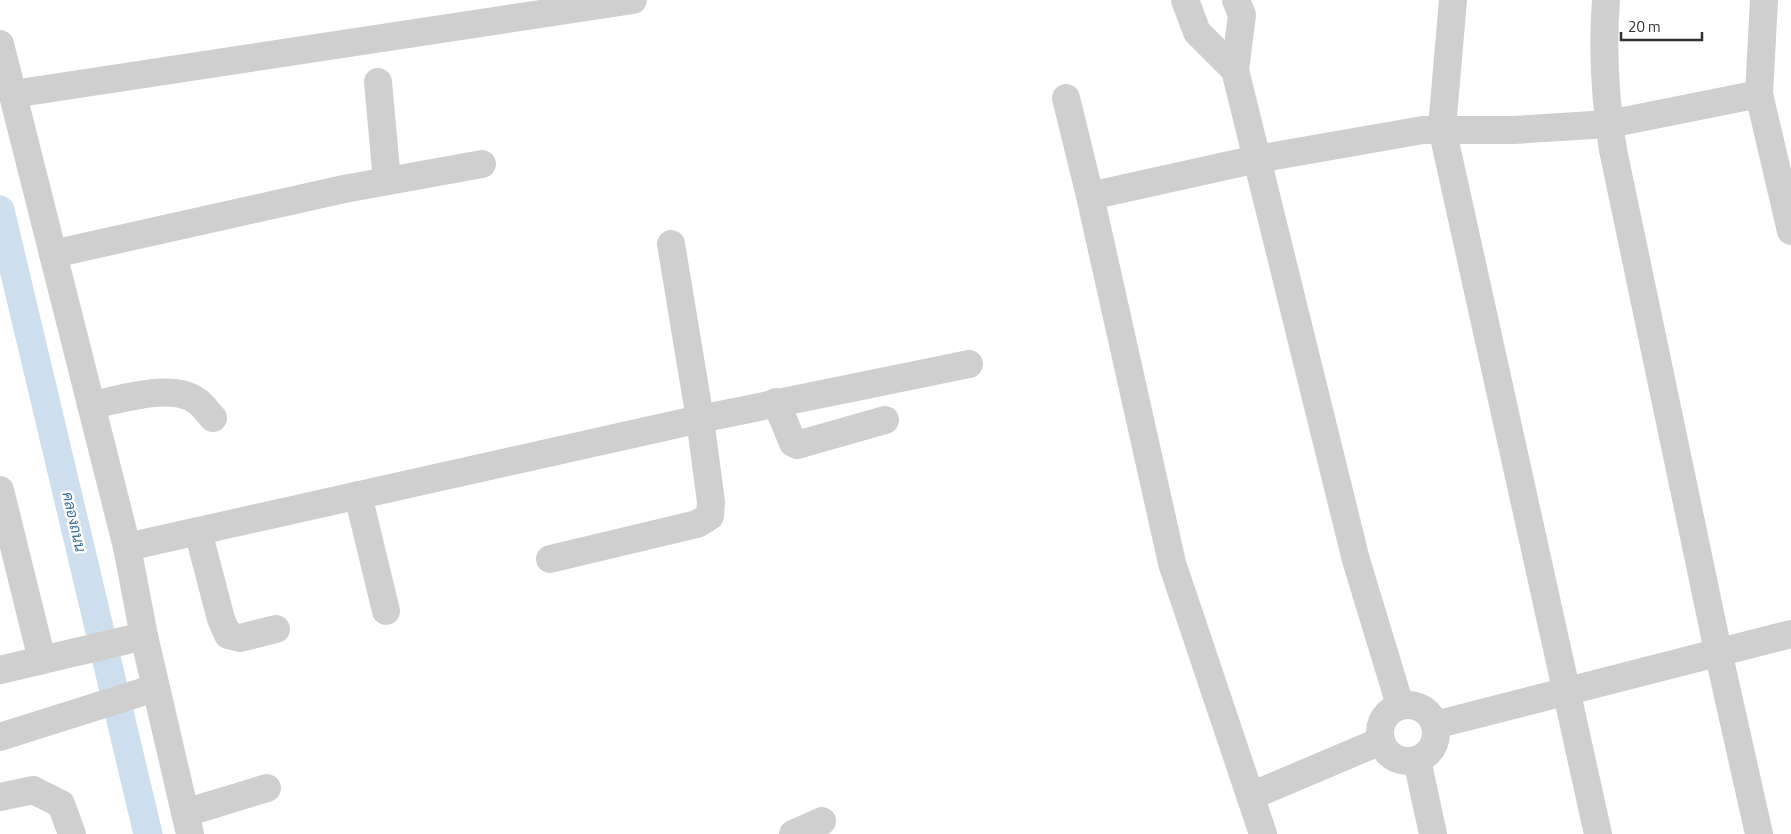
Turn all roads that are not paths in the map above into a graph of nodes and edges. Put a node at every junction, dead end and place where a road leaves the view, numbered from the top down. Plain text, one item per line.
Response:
1 (633, 0) edge
2 (1185, 0) edge
3 (1236, 0) edge
4 (1453, 0) edge
5 (1606, 0) edge
6 (1764, 0) edge
7 (0, 44) edge
8 (1235, 70) junction
9 (378, 82) dead end
10 (13, 94) junction
11 (1759, 94) junction
12 (1066, 98) dead end
13 (1609, 124) junction
14 (1442, 128) junction
15 (1257, 160) junction
16 (482, 164) dead end
17 (387, 181) junction
18 (1090, 196) junction
19 (1791, 231) edge
20 (671, 244) dead end
21 (53, 254) junction
22 (969, 364) dead end
23 (776, 402) junction
24 (91, 405) junction
25 (212, 418) dead end
26 (700, 419) junction
27 (885, 420) dead end
28 (0, 490) edge
29 (358, 495) junction
30 (198, 531) junction
31 (127, 547) junction
32 (550, 558) dead end
33 (386, 611) dead end
34 (276, 629) dead end
35 (1791, 634) edge
36 (134, 638) junction
37 (1718, 651) junction
38 (49, 658) junction
39 (0, 670) edge
40 (155, 688) junction
41 (1567, 690) junction
42 (1400, 705) junction
43 (1436, 724) junction
44 (0, 737) edge
45 (1381, 740) junction
46 (1416, 760) junction
47 (268, 788) dead end
48 (1251, 796) junction
49 (0, 797) edge
50 (822, 821) dead end
51 (188, 823) edge
52 (72, 834) edge
53 (792, 834) edge
54 (1264, 834) edge
55 (1433, 834) edge
56 (1598, 834) edge
57 (1759, 834) edge

1 - 10 street
2 - 8 street
3 - 8 street
4 - 14 street
5 - 13 street
6 - 11 street
7 - 10 street
8 - 15 street
9 - 17 street
10 - 21 street
11 - 13 street
11 - 19 street
12 - 18 street
13 - 14 street
13 - 37 street
14 - 15 street
14 - 41 street
15 - 18 street
15 - 42 street
16 - 17 street
17 - 21 street
18 - 48 street
20 - 26 street
21 - 24 street
22 - 23 street
23 - 26 street
23 - 27 street
24 - 25 street
24 - 31 street
26 - 29 street
26 - 32 street
28 - 38 street
29 - 30 street
29 - 33 street
30 - 31 street
30 - 34 street
31 - 36 street
35 - 37 street
36 - 38 street
36 - 40 street
37 - 41 street
37 - 57 street
38 - 39 street
40 - 44 street
40 - 51 street
41 - 43 street
41 - 56 street
42 - 43 street
42 - 45 street
43 - 46 street
45 - 46 street
45 - 48 street
46 - 55 street
47 - 51 street
48 - 54 street
49 - 52 street
50 - 53 street

